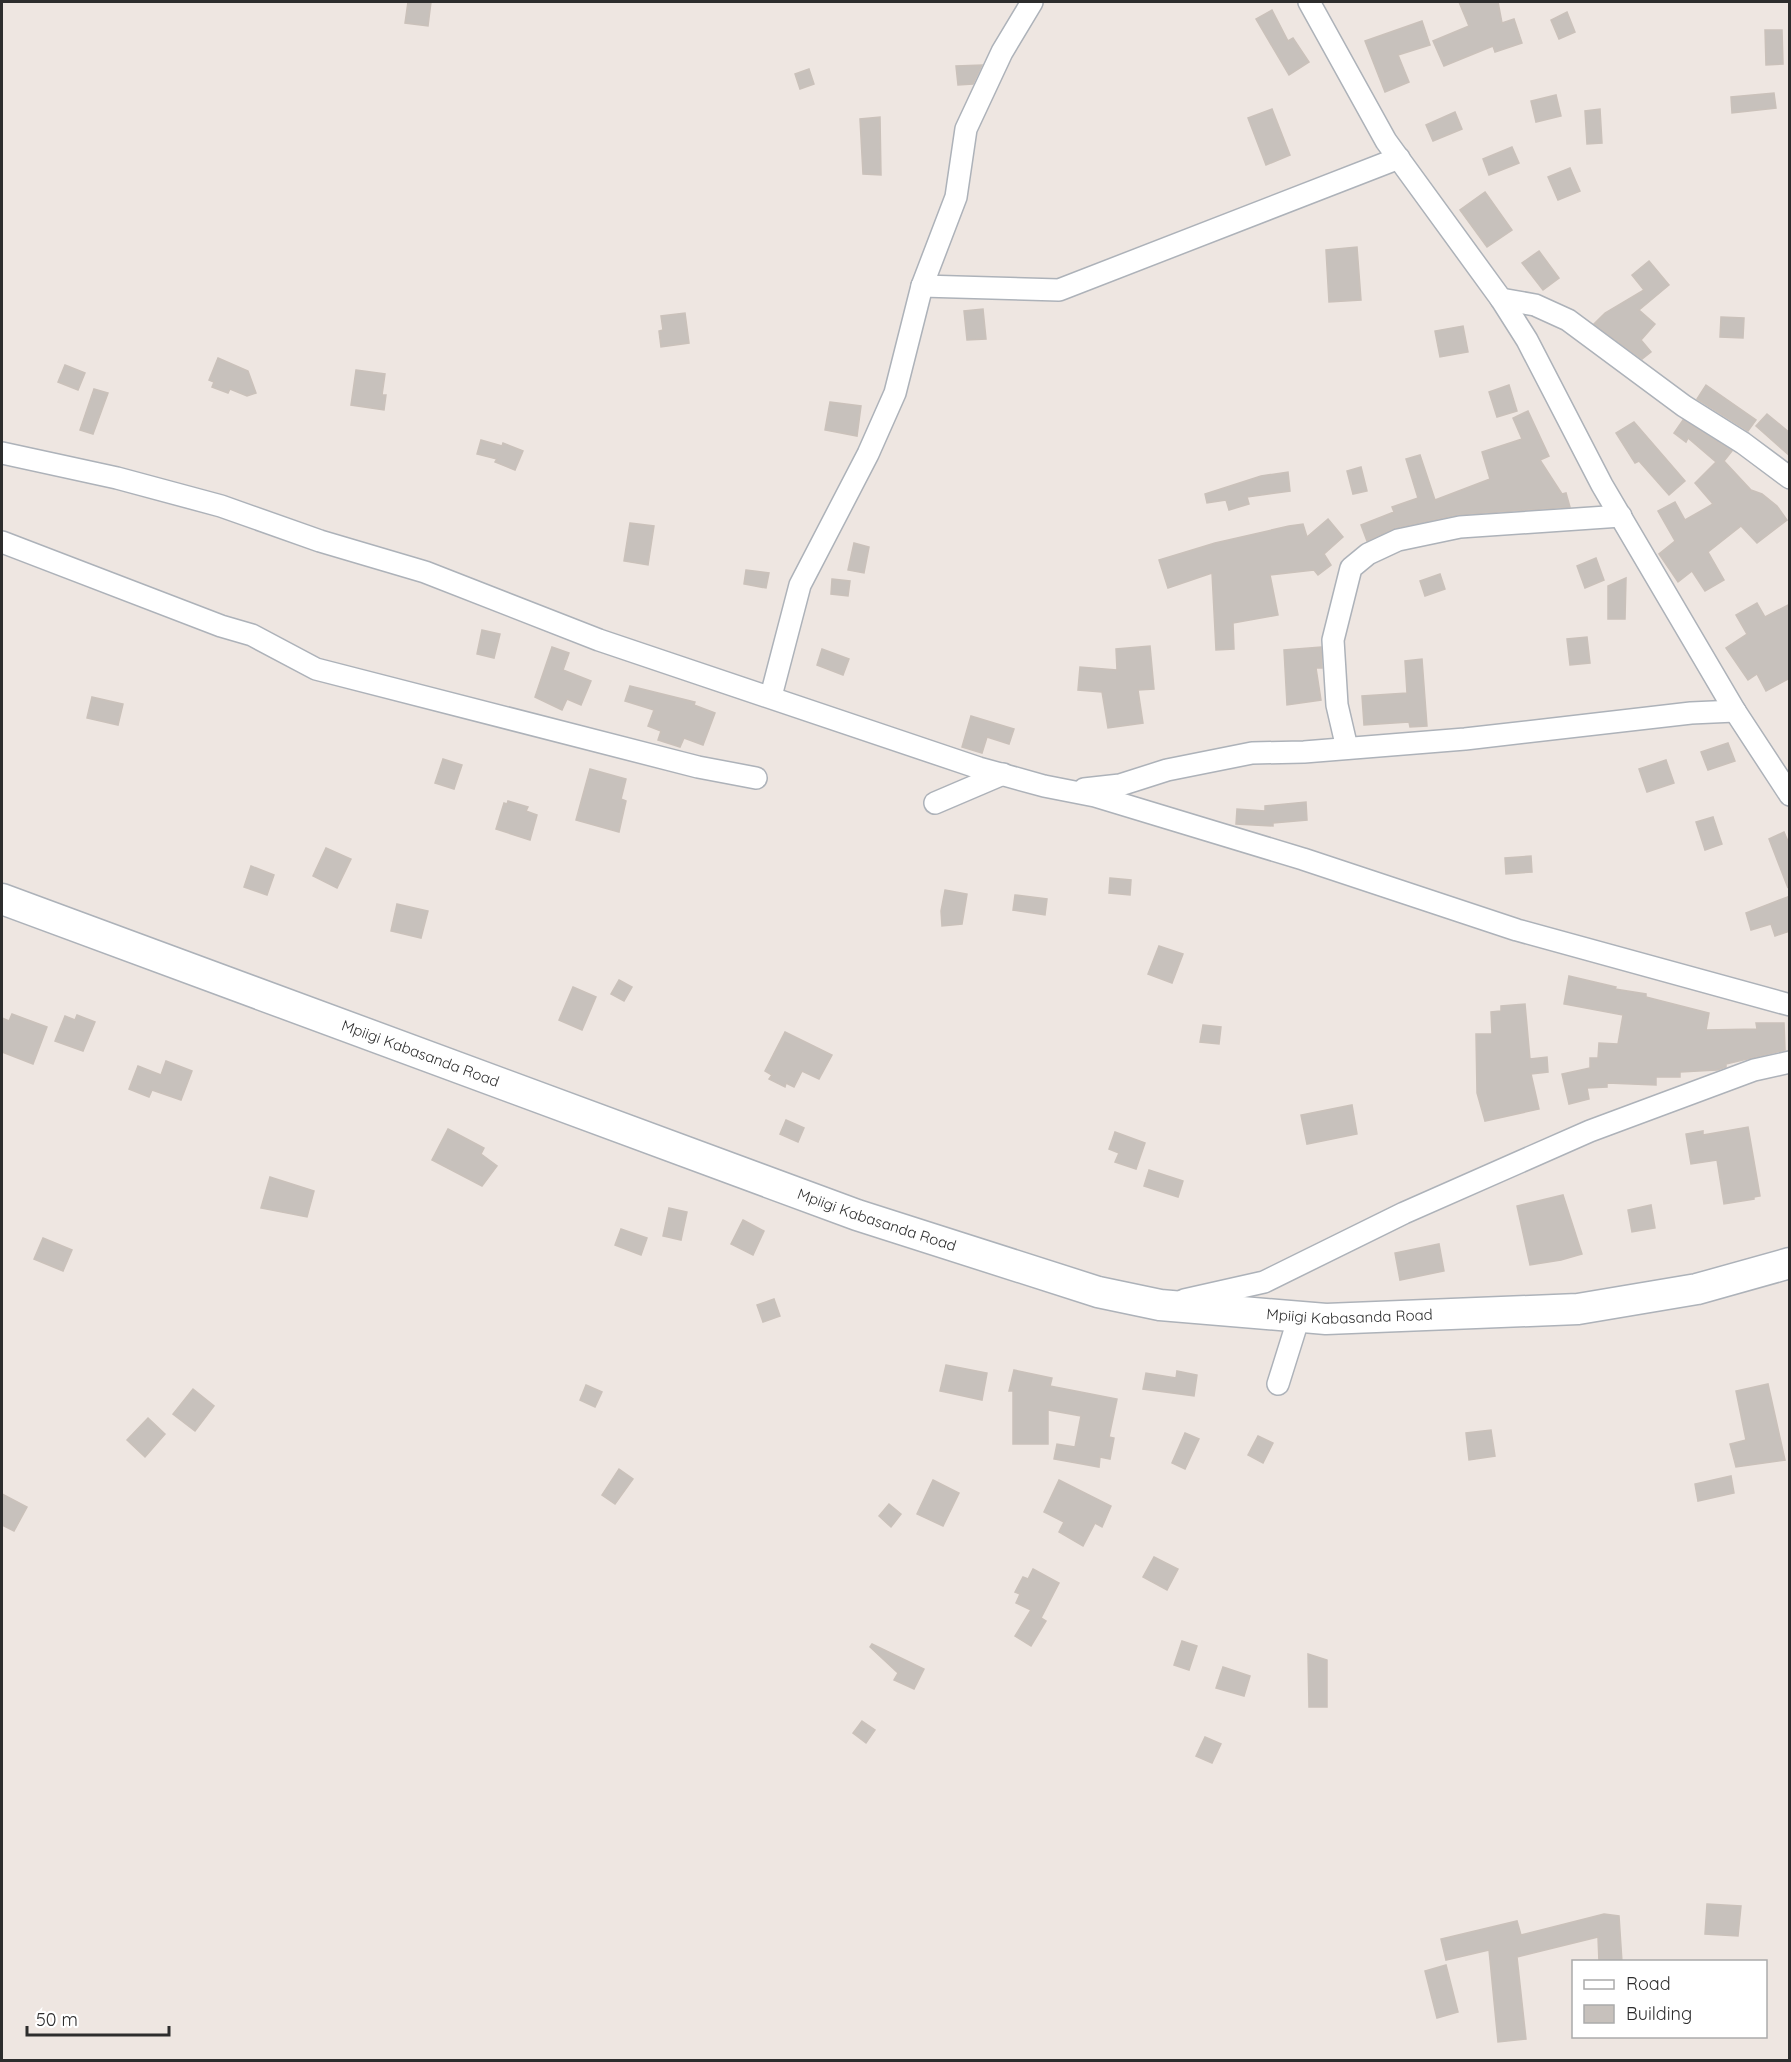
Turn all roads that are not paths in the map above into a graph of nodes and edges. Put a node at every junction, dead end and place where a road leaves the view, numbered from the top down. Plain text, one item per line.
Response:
1 (1032, 2) edge
2 (1309, 2) edge
3 (1399, 158) junction
4 (922, 286) junction
5 (1501, 299) junction
6 (2, 453) edge
7 (1790, 478) edge
8 (1621, 516) junction
9 (2, 542) edge
10 (771, 696) junction
11 (1735, 711) junction
12 (1347, 748) junction
13 (1003, 774) junction
14 (756, 778) dead end
15 (1075, 790) junction
16 (1790, 795) edge
17 (935, 803) dead end
18 (2, 899) edge
19 (1790, 1005) edge
20 (1790, 1062) edge
21 (1790, 1263) edge
22 (1160, 1305) junction
23 (1299, 1317) junction
24 (1278, 1384) dead end

1 - 4 street
2 - 3 street
3 - 4 street
3 - 5 street
4 - 10 street
5 - 7 street
5 - 8 street
6 - 10 street
8 - 11 street
8 - 12 street
9 - 14 street
10 - 13 street
11 - 12 street
11 - 16 street
12 - 15 street
13 - 15 street
13 - 17 street
15 - 19 street
18 - 22 main road, Mpiigi Kabasanda Road
20 - 22 street
21 - 23 main road, Mpiigi Kabasanda Road
22 - 23 main road, Mpiigi Kabasanda Road
23 - 24 street

